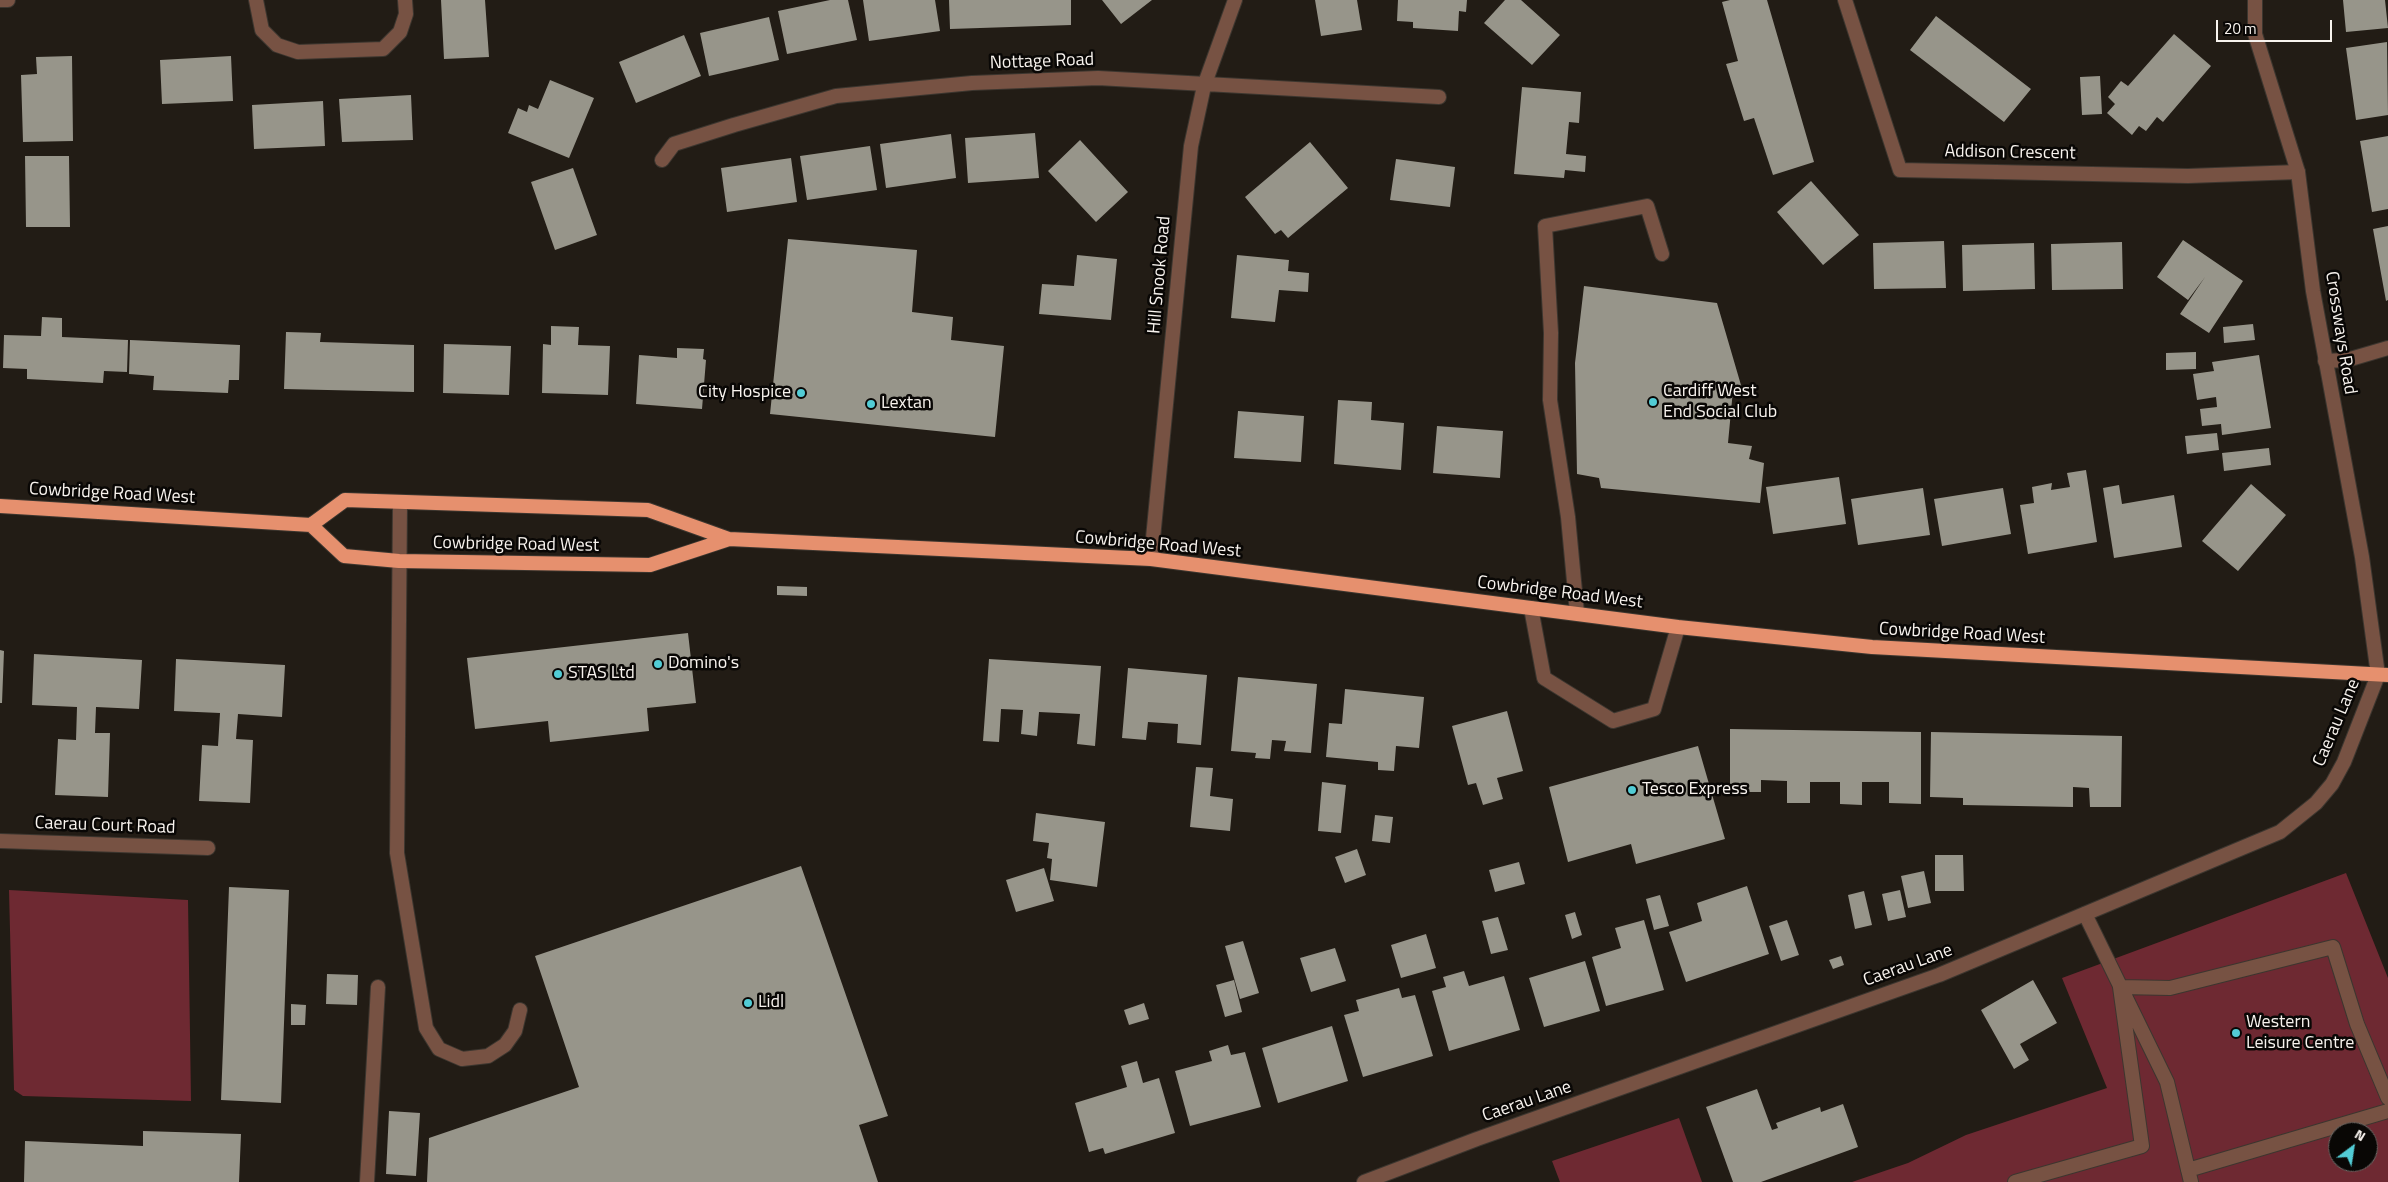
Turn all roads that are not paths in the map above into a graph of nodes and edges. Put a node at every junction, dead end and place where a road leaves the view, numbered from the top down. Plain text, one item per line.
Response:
1 (0, 0) edge
2 (8, 0) edge
3 (256, 0) edge
4 (405, 0) edge
5 (1235, 0) edge
6 (1845, 0) edge
7 (2255, 0) edge
8 (1204, 86) junction
9 (1438, 97) dead end
10 (662, 160) dead end
11 (2298, 172) junction
12 (1662, 254) dead end
13 (2388, 348) edge
14 (2325, 361) junction
15 (400, 503) junction
16 (0, 506) edge
17 (311, 525) junction
18 (729, 539) junction
19 (1152, 560) junction
20 (399, 561) junction
21 (1531, 608) junction
22 (1577, 614) junction
23 (1678, 627) junction
24 (2383, 675) edge
25 (0, 841) edge
26 (208, 848) dead end
27 (2085, 914) junction
28 (2120, 987) junction
29 (378, 988) dead end
30 (520, 1010) dead end
31 (2388, 1098) edge
32 (2388, 1110) edge
33 (2190, 1176) edge
34 (367, 1182) edge
35 (1364, 1182) edge
36 (2015, 1182) edge

1 - 2 street
3 - 4 street
5 - 8 street, Hill Snook Road
6 - 11 street, Addison Crescent
7 - 11 street, Crossways Road
8 - 9 street, Nottage Road
8 - 10 street, Nottage Road
8 - 19 street, Hill Snook Road
11 - 14 street, Crossways Road
12 - 22 street
13 - 14 street
14 - 24 street, Crossways Road
15 - 17 highway, Cowbridge Road West
15 - 18 highway, Cowbridge Road West
15 - 20 street
16 - 17 highway, Cowbridge Road West
17 - 20 highway, Cowbridge Road West
18 - 19 highway, Cowbridge Road West
18 - 20 highway, Cowbridge Road West
19 - 21 highway, Cowbridge Road West
20 - 30 street
21 - 22 highway, Cowbridge Road West
21 - 23 street
22 - 23 highway, Cowbridge Road West
23 - 24 highway, Cowbridge Road West
24 - 27 street, Caerau Lane
25 - 26 street, Caerau Court Road
27 - 28 street
27 - 35 street, Caerau Lane
28 - 31 street
28 - 33 street
28 - 36 street
29 - 34 street
32 - 33 street

